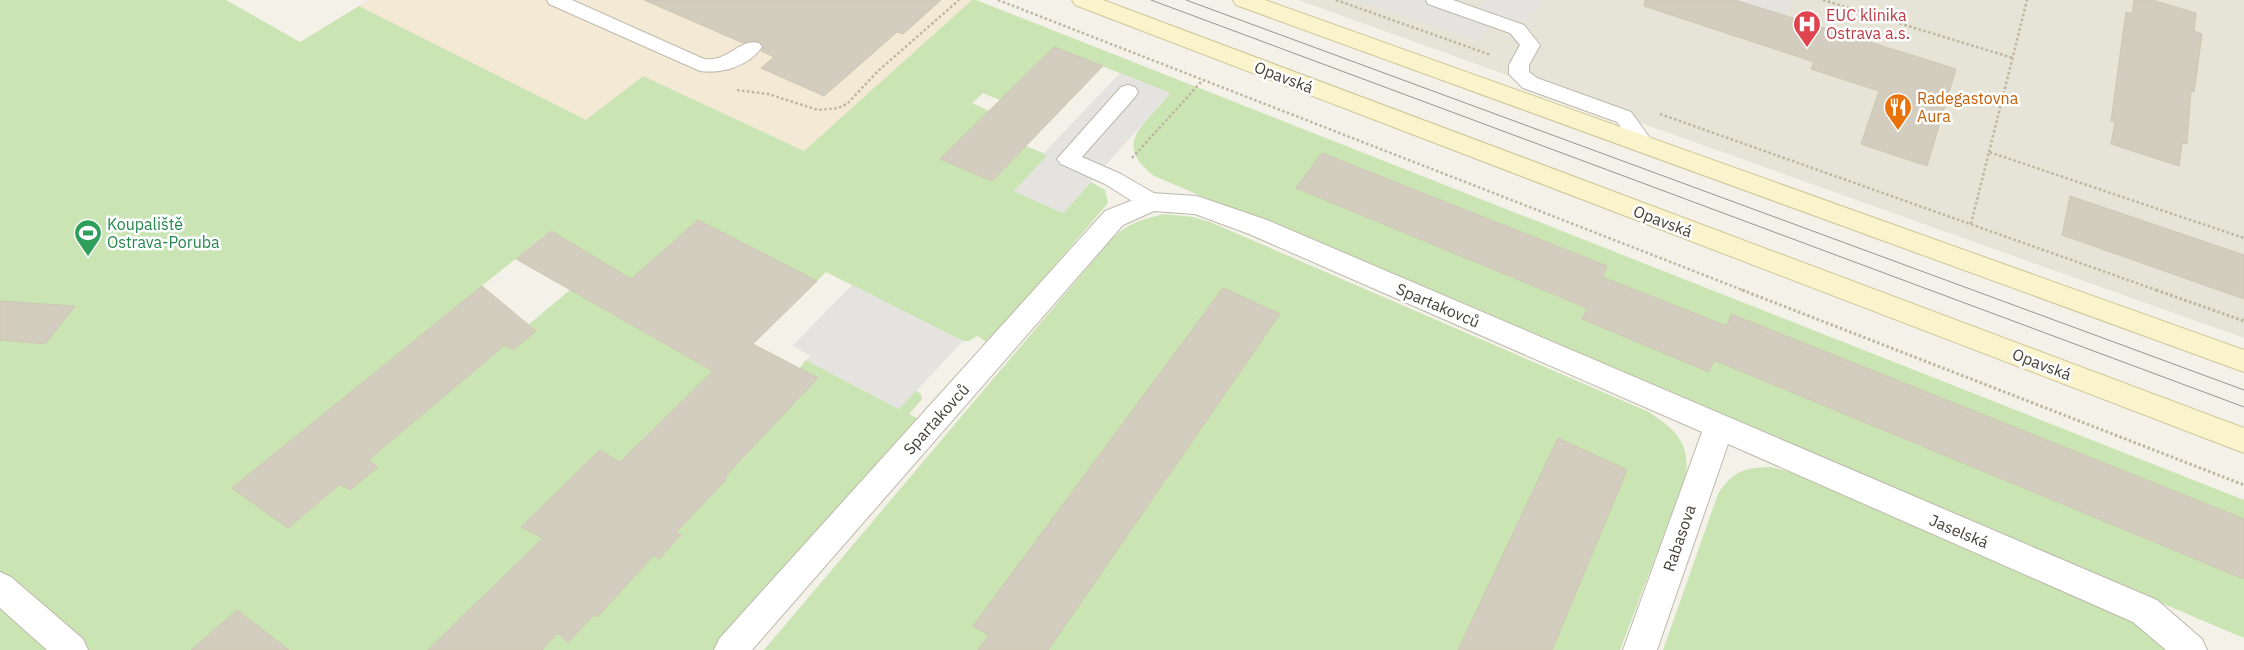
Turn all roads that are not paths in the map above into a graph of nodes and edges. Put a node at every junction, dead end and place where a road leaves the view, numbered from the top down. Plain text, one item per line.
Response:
1 (556, 0) edge
2 (1082, 0) edge
3 (1244, 0) edge
4 (1435, 0) edge
5 (752, 47) dead end
6 (1128, 92) dead end
7 (1645, 145) junction
8 (1151, 202) junction
9 (2244, 361) edge
10 (1719, 426) junction
11 (2244, 441) edge
12 (0, 587) edge
13 (72, 650) edge
14 (731, 650) edge
15 (1640, 650) edge
16 (2190, 650) edge

1 - 5 lane
2 - 11 main road, Opavská
3 - 7 main road
4 - 7 lane
6 - 8 lane, Spartakovců
7 - 9 main road
8 - 10 street, Spartakovců
8 - 14 street, Spartakovců
10 - 15 street, Rabasova
10 - 16 street, Jaselská
12 - 13 street

